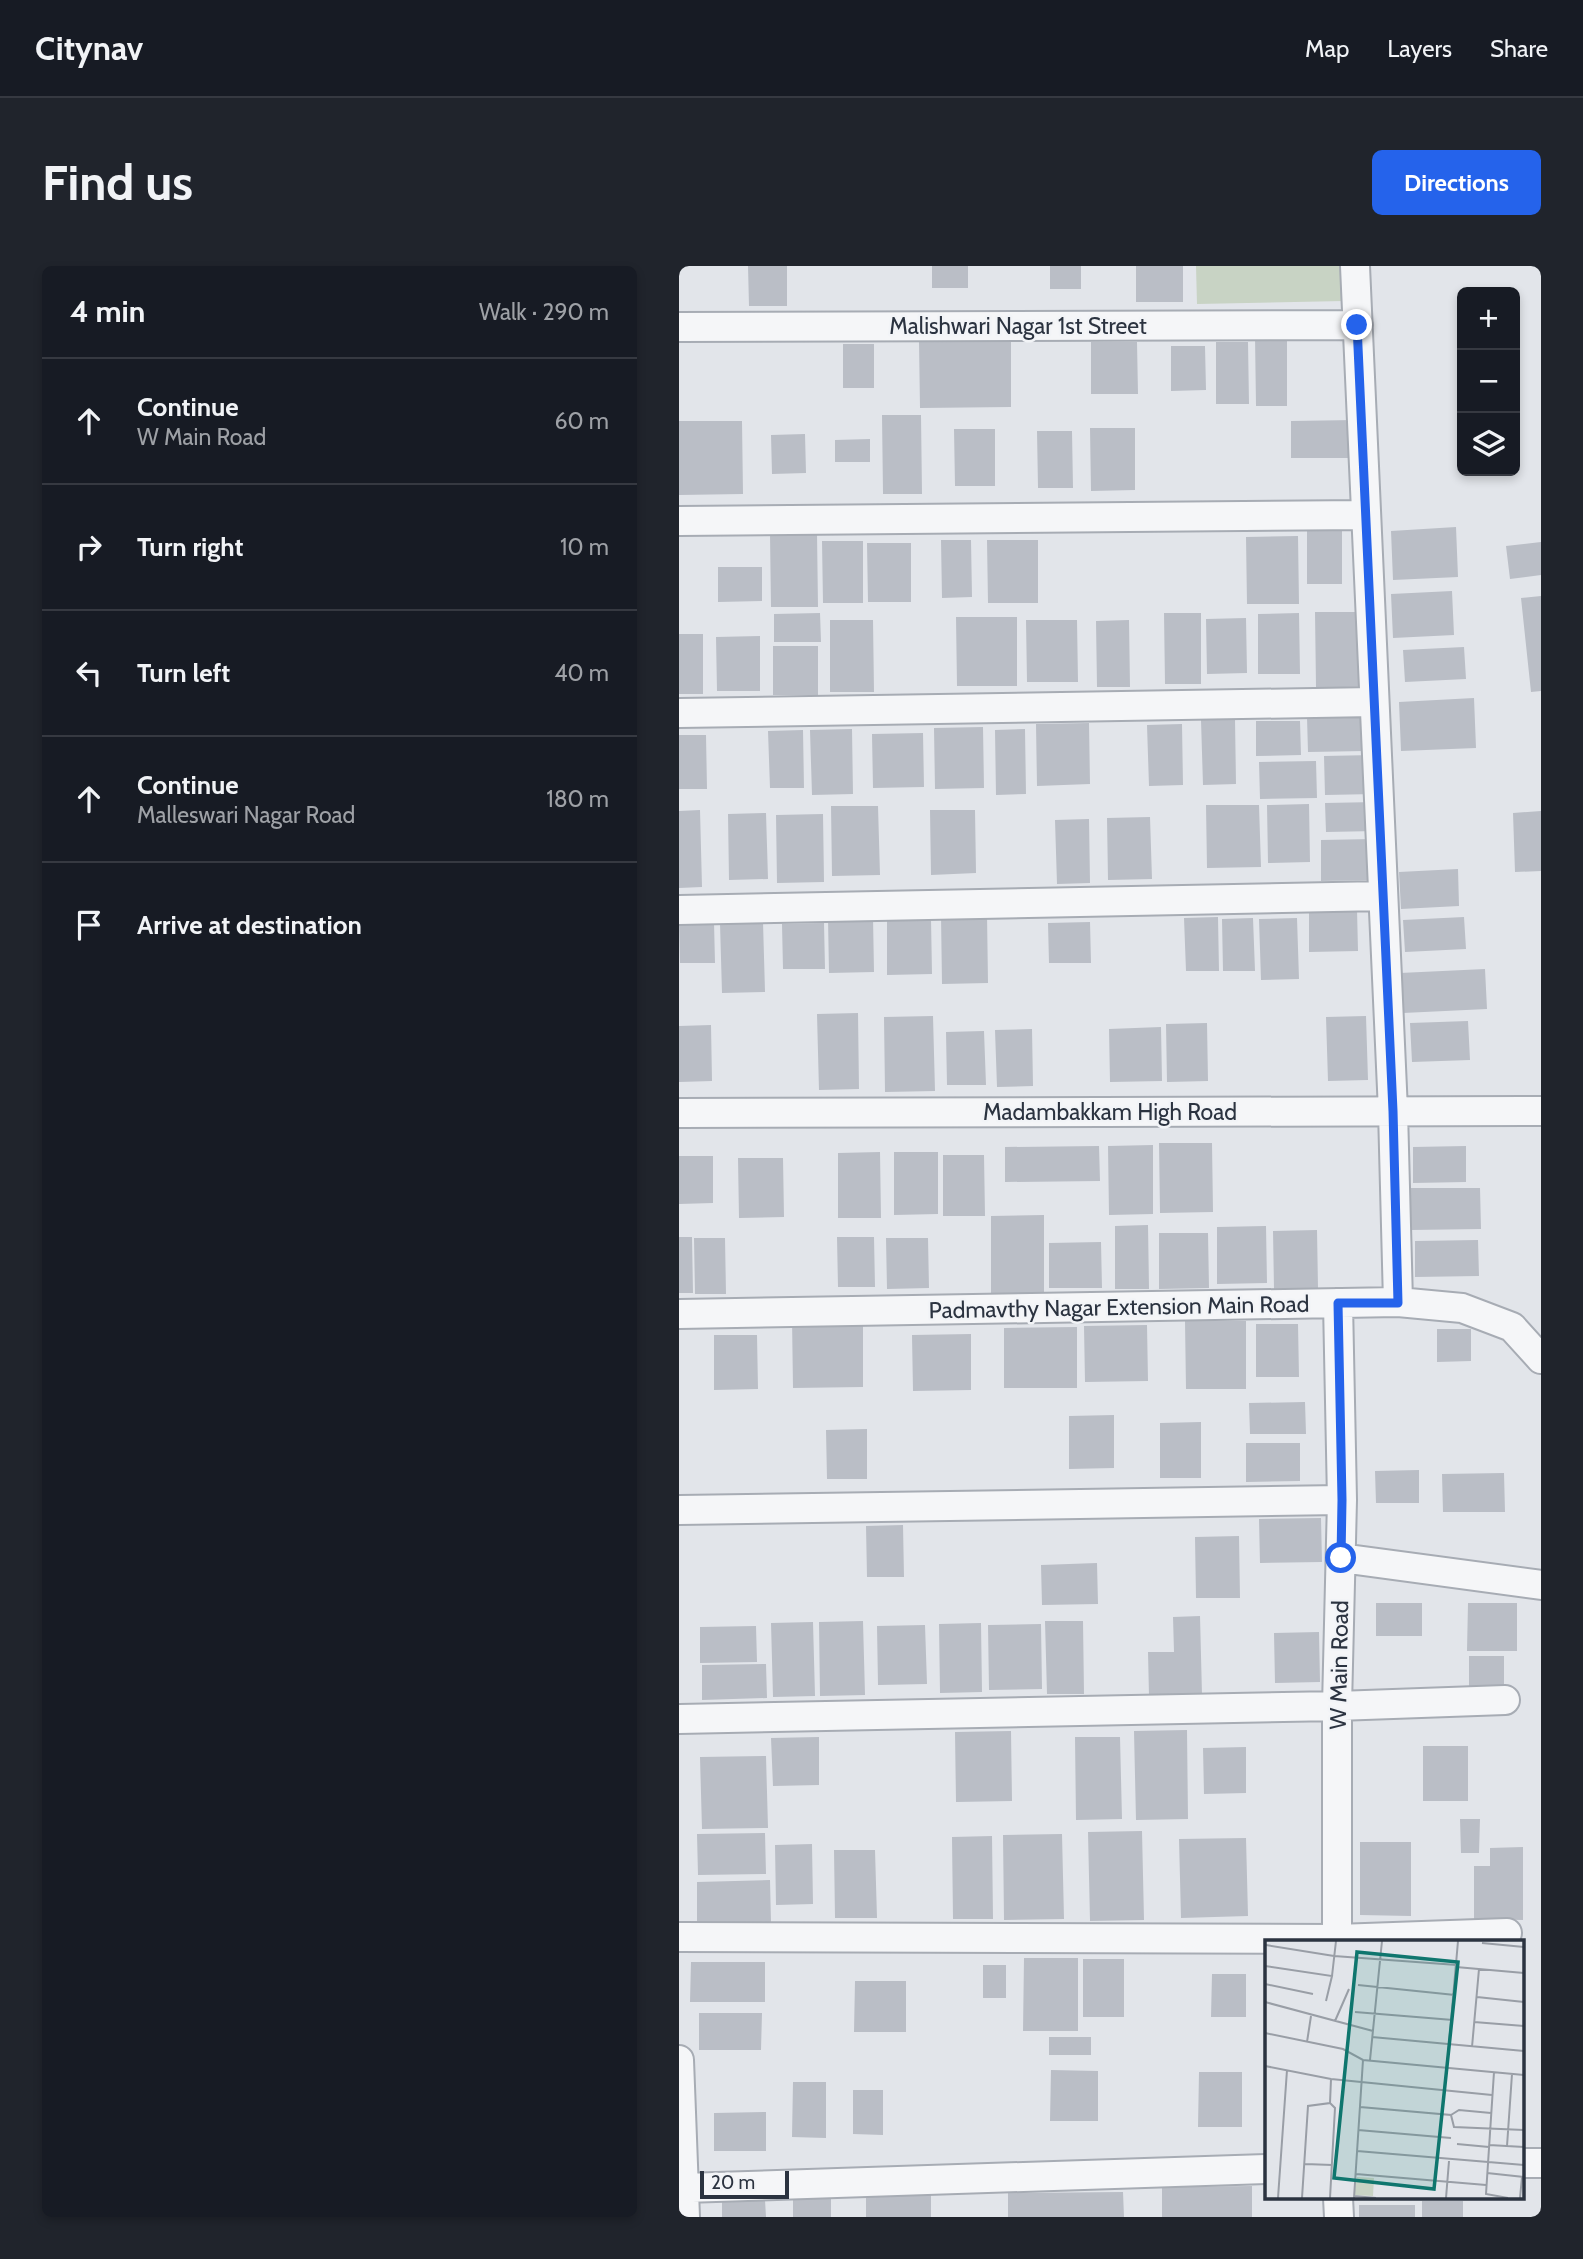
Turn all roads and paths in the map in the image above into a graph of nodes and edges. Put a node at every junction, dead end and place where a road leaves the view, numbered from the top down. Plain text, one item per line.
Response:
1 (1355, 266) edge
2 (1357, 325) junction
3 (679, 327) edge
4 (1365, 515) junction
5 (679, 521) edge
6 (1374, 702) junction
7 (679, 713) edge
8 (1383, 896) junction
9 (679, 910) edge
10 (1393, 1111) junction
11 (1541, 1111) edge
12 (679, 1113) edge
13 (1338, 1303) junction
14 (1398, 1303) junction
15 (679, 1314) edge
16 (1541, 1359) edge
17 (1342, 1500) junction
18 (679, 1510) edge
19 (1341, 1558) junction
20 (1541, 1585) edge
21 (1505, 1700) dead end
22 (1337, 1706) junction
23 (679, 1719) edge
24 (1507, 1933) dead end
25 (679, 1937) edge
26 (1337, 1940) edge
27 (1358, 1940) edge
28 (1265, 1941) edge
29 (679, 2060) edge
30 (1523, 2163) edge
31 (1541, 2163) edge
32 (1265, 2169) edge
33 (682, 2176) edge
34 (685, 2217) edge

1 - 2 street
2 - 3 street, Malishwari Nagar 1st Street
2 - 4 street
4 - 5 street
4 - 6 street
6 - 7 street
6 - 8 street
8 - 9 street
8 - 10 street
10 - 11 street, Madambakkam High Road
10 - 12 street, Madambakkam High Road
10 - 14 street
13 - 14 street, Padmavthy Nagar Extension Main Road
13 - 15 street, Padmavthy Nagar Extension Main Road
13 - 17 street, W Main Road
14 - 16 street, Padmavthy Nagar Extension Main Road
17 - 18 street
17 - 19 street, W Main Road
19 - 20 street
19 - 22 street, W Main Road
21 - 22 street
22 - 23 street
22 - 26 street, W Main Road
24 - 27 street
25 - 28 street
29 - 33 street
30 - 31 street
32 - 33 street
33 - 34 street

